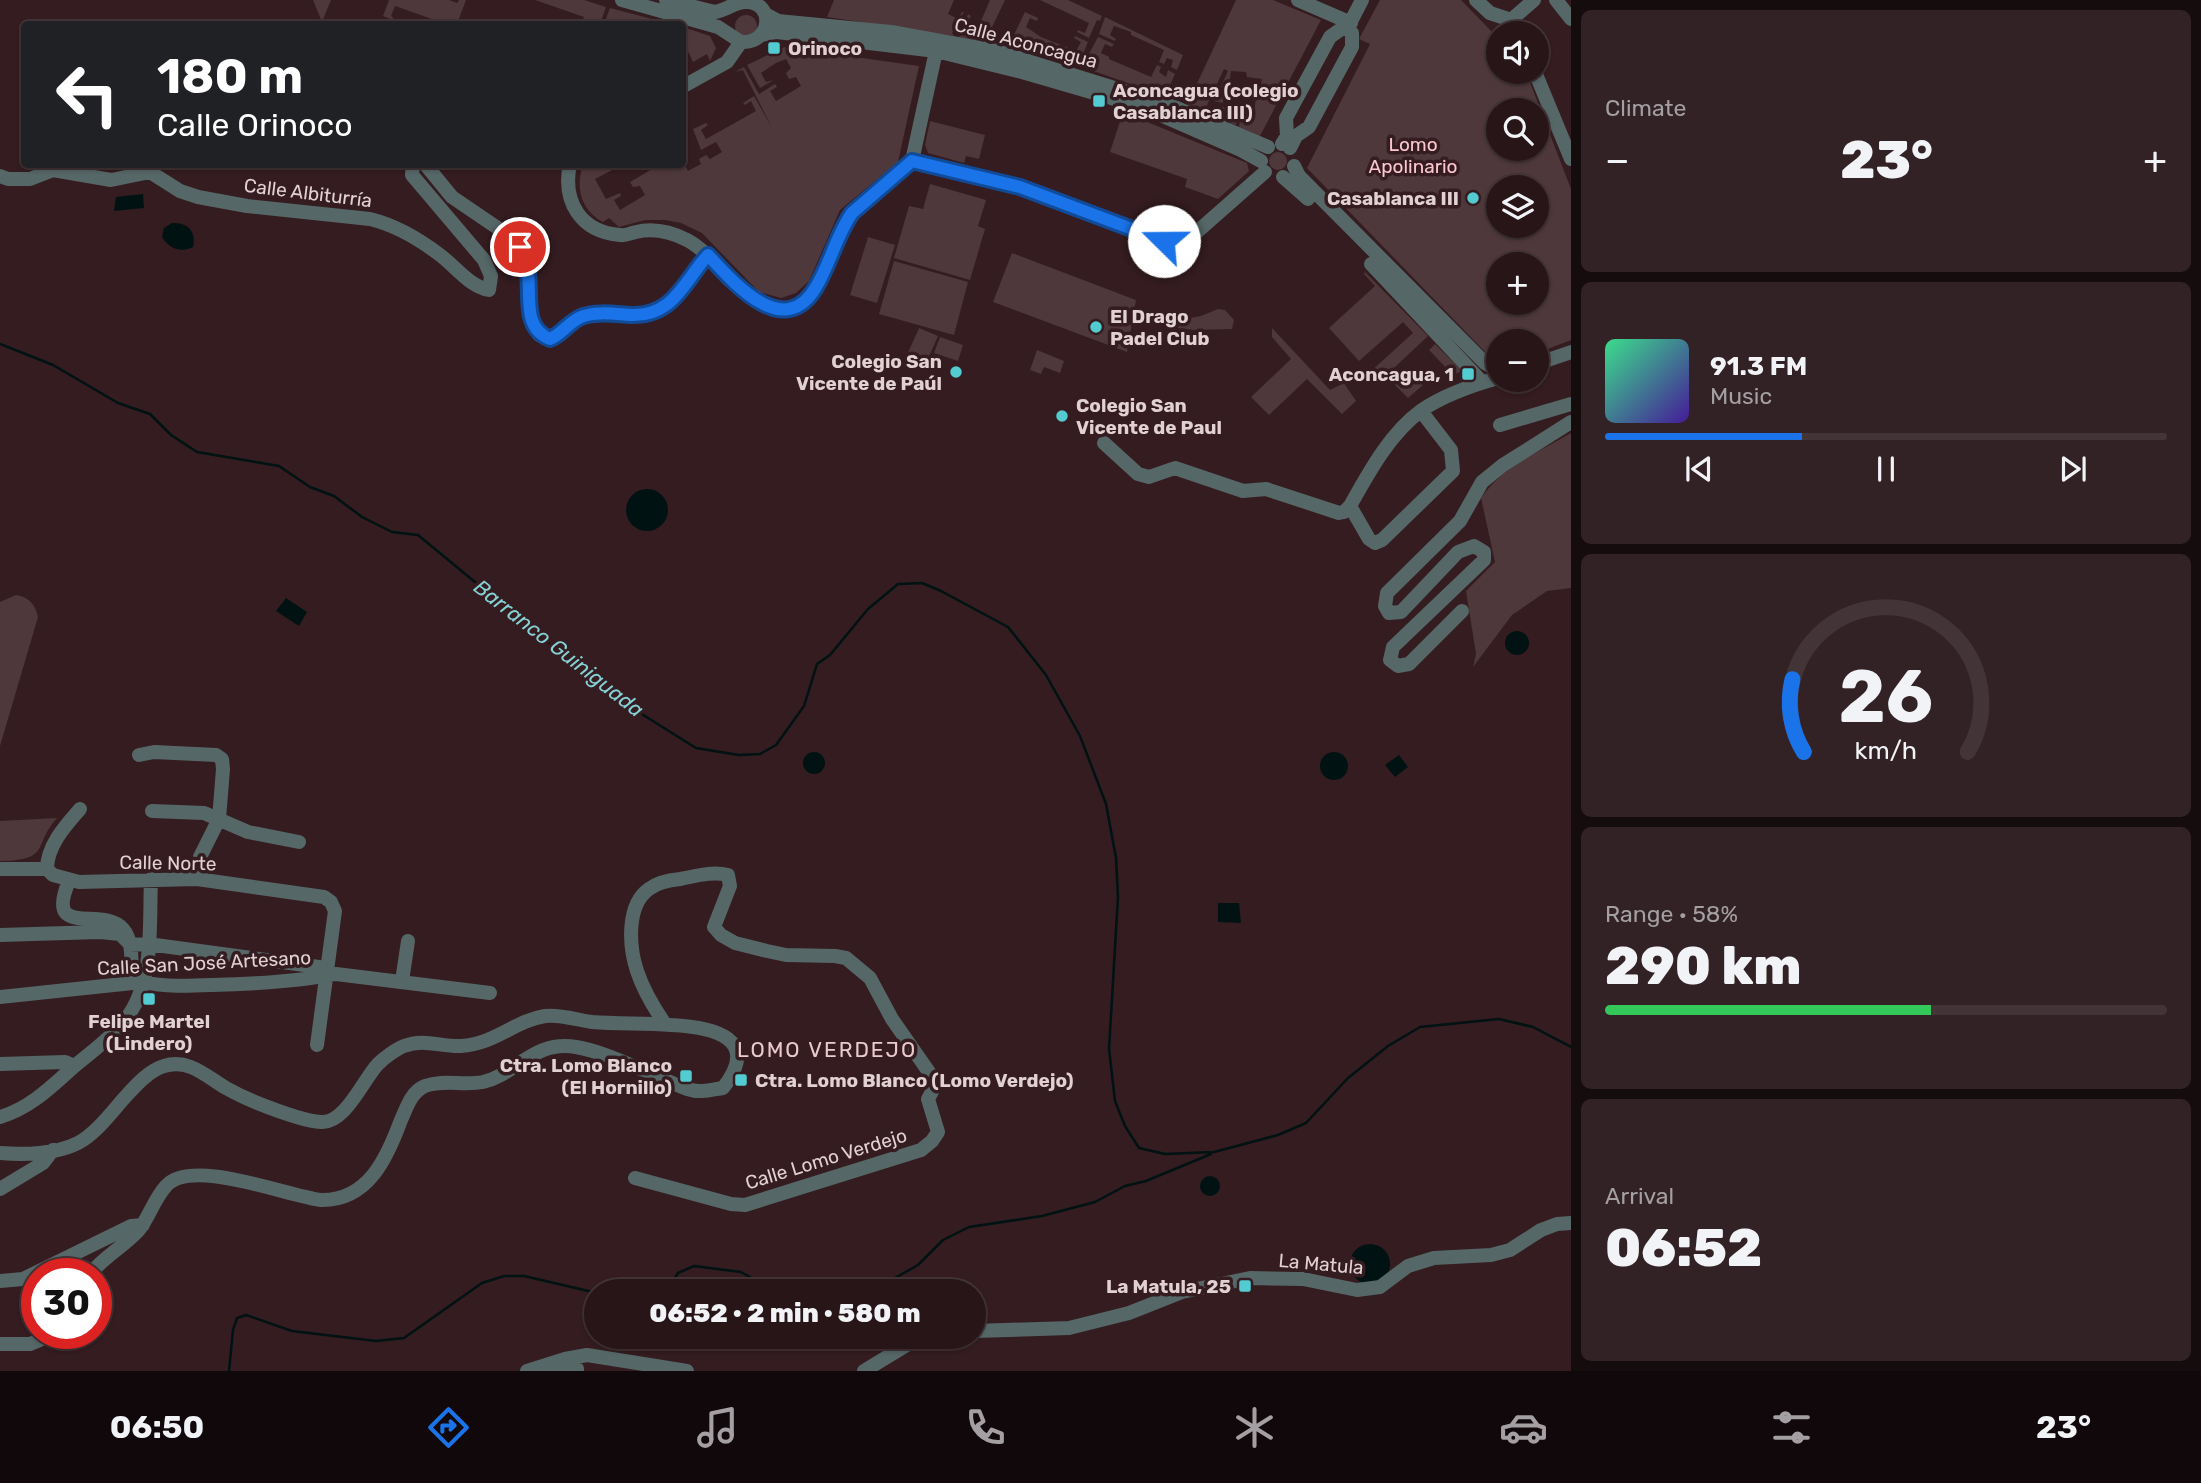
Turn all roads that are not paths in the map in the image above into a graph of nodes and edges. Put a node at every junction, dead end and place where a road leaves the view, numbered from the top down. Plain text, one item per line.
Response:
1 (622, 0) edge
2 (666, 0) edge
3 (1298, 0) edge
4 (1362, 0) edge
5 (1476, 0) edge
6 (1534, 0) edge
7 (1556, 0) edge
8 (762, 7) edge
9 (731, 8) junction
10 (1571, 19) edge
11 (1503, 21) edge
12 (1515, 21) edge
13 (1349, 26) junction
14 (762, 35) junction
15 (736, 40) junction
16 (936, 51) junction
17 (1540, 84) edge
18 (686, 86) edge
19 (1287, 123) junction
20 (1303, 132) junction
21 (1280, 146) junction
22 (1571, 159) edge
23 (912, 161) junction
24 (1294, 166) junction
25 (1263, 167) junction
26 (413, 168) edge
27 (428, 168) edge
28 (569, 168) edge
29 (0, 176) edge
30 (1283, 177) junction
31 (708, 255) junction
32 (1571, 352) edge
33 (1549, 360) edge
34 (1486, 364) edge
35 (1486, 381) edge
36 (1482, 382) junction
37 (1571, 404) edge
38 (1421, 411) junction
39 (1571, 422) edge
40 (1500, 425) dead end
41 (1104, 443) dead end
42 (1350, 506) junction
43 (1462, 611) dead end
44 (139, 755) dead end
45 (80, 809) dead end
46 (152, 811) dead end
47 (219, 819) junction
48 (299, 842) dead end
49 (0, 869) edge
50 (47, 869) junction
51 (151, 879) junction
52 (197, 879) junction
53 (69, 881) junction
54 (0, 935) edge
55 (408, 941) dead end
56 (148, 944) junction
57 (130, 945) junction
58 (326, 976) junction
59 (402, 981) junction
60 (137, 983) junction
61 (490, 993) dead end
62 (0, 997) edge
63 (664, 1024) junction
64 (317, 1045) dead end
65 (0, 1064) edge
66 (74, 1066) junction
67 (0, 1117) edge
68 (53, 1150) junction
69 (0, 1153) edge
70 (635, 1178) dead end
71 (0, 1189) edge
72 (1571, 1223) edge
73 (143, 1226) junction
74 (107, 1258) edge
75 (0, 1282) edge
76 (986, 1331) edge
77 (0, 1344) edge
78 (21, 1344) edge
79 (900, 1349) edge
80 (527, 1371) edge
81 (537, 1371) edge
82 (577, 1371) edge
83 (687, 1371) edge
84 (864, 1371) edge

1 - 15 street
2 - 9 street
3 - 13 street
4 - 13 street
5 - 11 street
6 - 12 street
7 - 10 street
8 - 9 street
8 - 14 street
8 - 21 street, Calle Aconcagua
9 - 15 street
13 - 19 street
13 - 20 street
14 - 15 street
14 - 16 street, Calle Aconcagua
15 - 18 street
16 - 23 street
16 - 25 street, Calle Aconcagua
17 - 22 street
19 - 20 street
19 - 21 street
20 - 21 street
21 - 24 street
21 - 25 street
23 - 25 street
23 - 31 street
24 - 30 street
24 - 34 street
25 - 30 street
26 - 29 street, Calle Albiturría
27 - 31 street
28 - 31 street
30 - 36 street
32 - 33 street
35 - 36 street
36 - 38 street
37 - 40 street
38 - 42 street
38 - 42 street
39 - 43 street
41 - 42 street
44 - 47 street
45 - 50 street
46 - 47 street
47 - 48 street
47 - 52 street
49 - 50 street
50 - 53 street
51 - 52 street, Calle Norte
51 - 53 street, Calle Norte
51 - 56 street
52 - 58 street, Calle Norte
53 - 57 street
54 - 57 street
55 - 59 street
56 - 57 street
56 - 58 street
56 - 60 street
57 - 60 street
58 - 59 street
58 - 60 street, Calle San José Artesano
58 - 64 street
59 - 61 street
60 - 62 street, Calle San José Artesano
60 - 66 street
63 - 68 street
63 - 70 street, Calle Lomo Verdejo
63 - 73 street
65 - 66 street
66 - 67 street
68 - 69 street
68 - 71 street
72 - 76 street, La Matula
73 - 74 street
73 - 75 street
77 - 78 street
79 - 84 street
80 - 83 street
81 - 82 street

